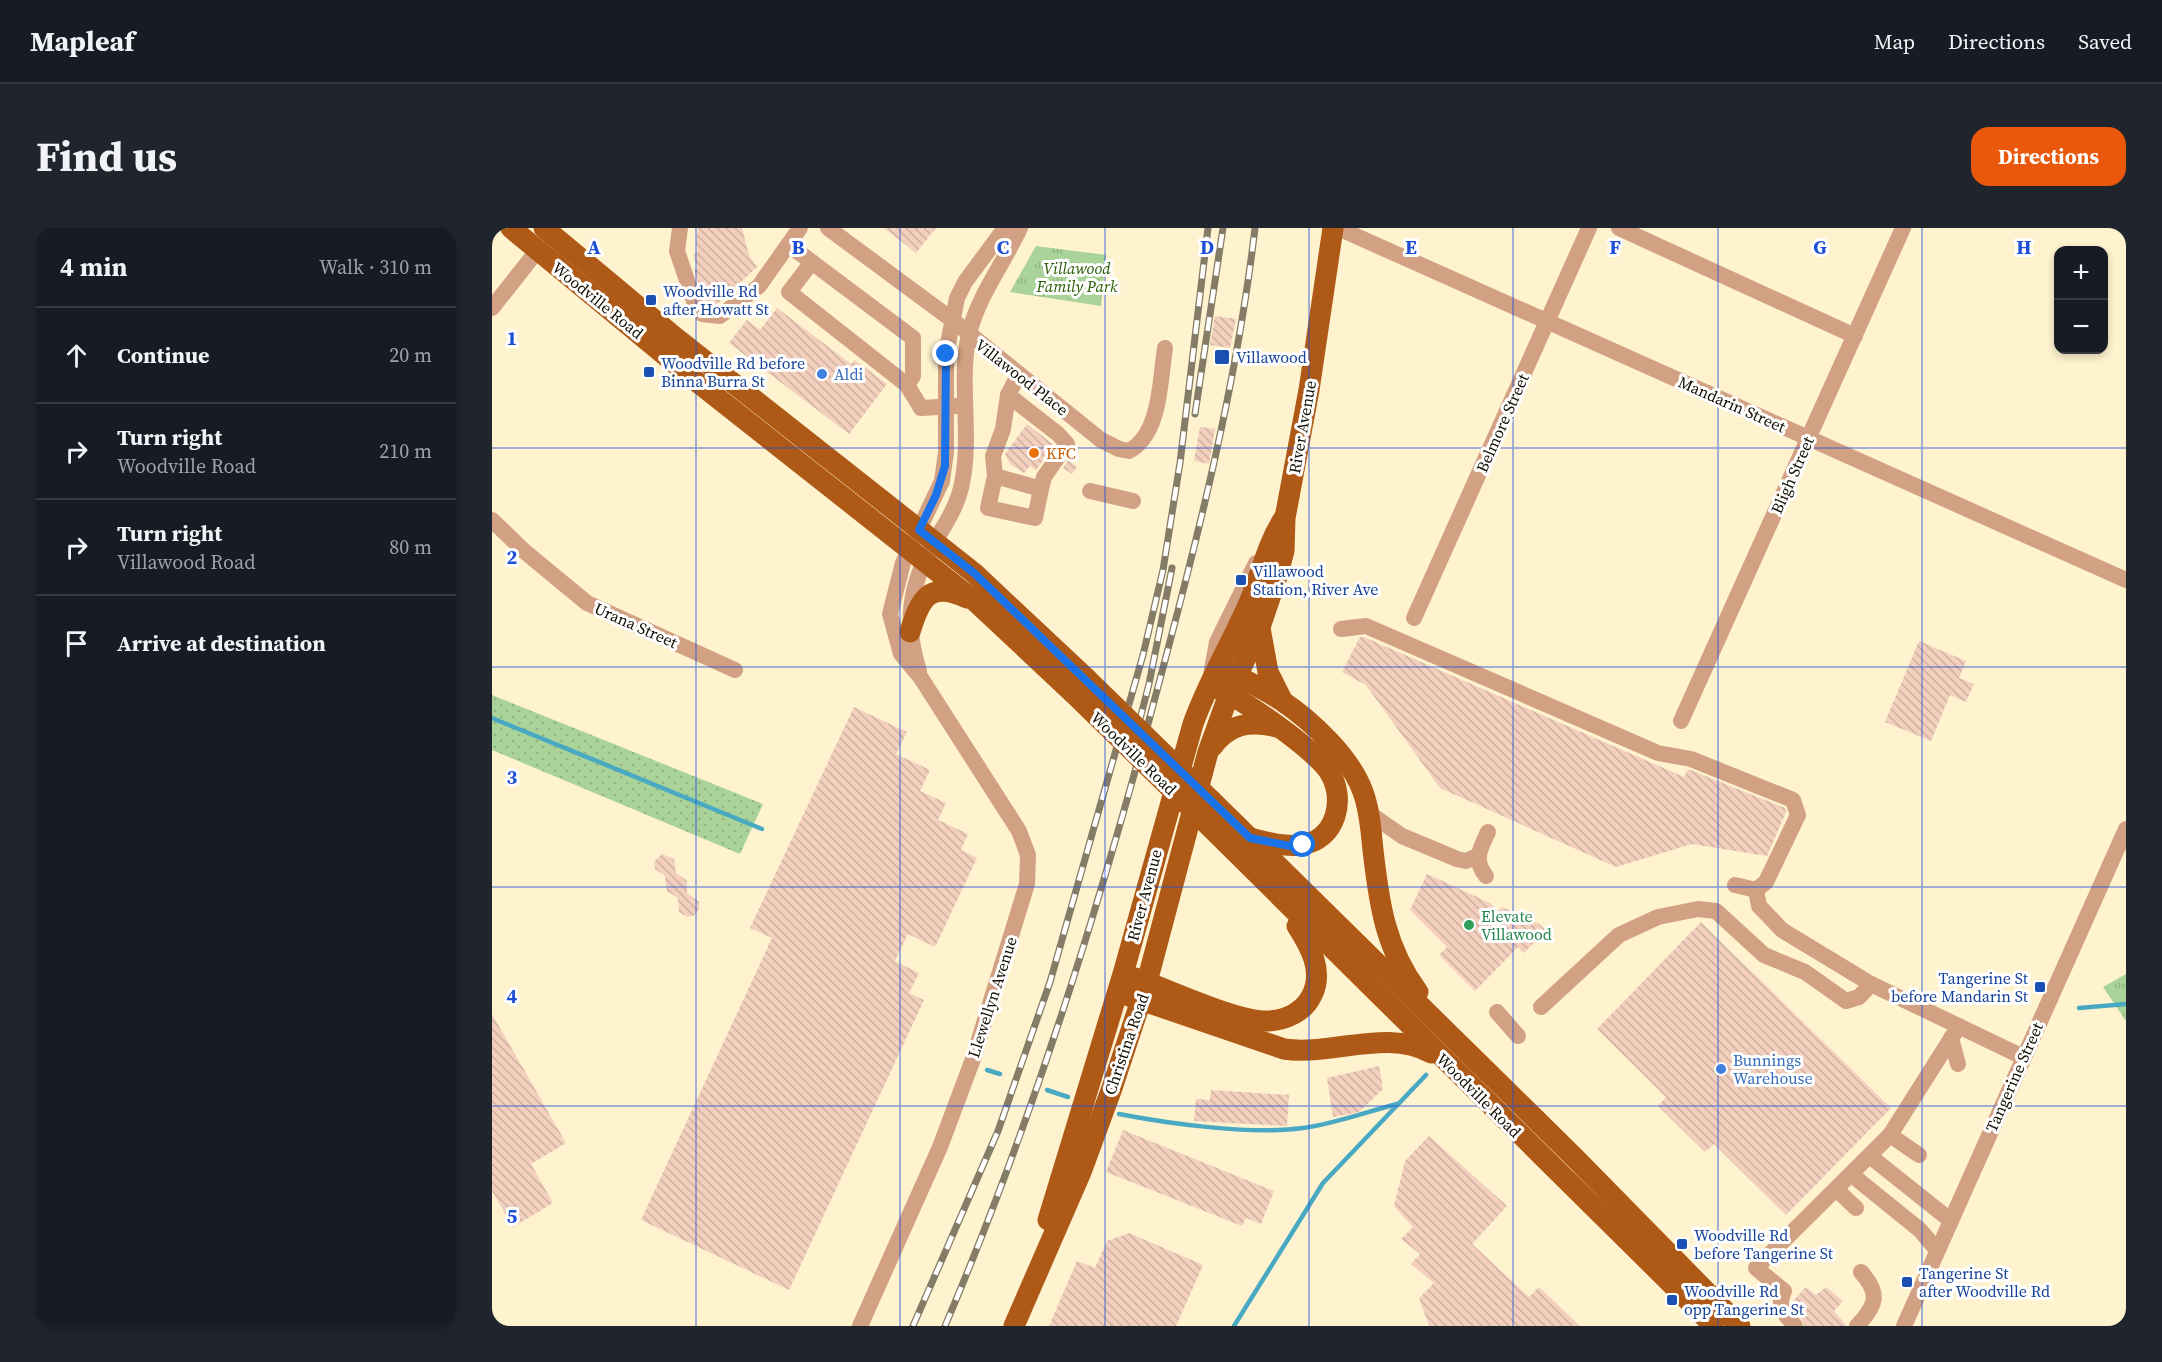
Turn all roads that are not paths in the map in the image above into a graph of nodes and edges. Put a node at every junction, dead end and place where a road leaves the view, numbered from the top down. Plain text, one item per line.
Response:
1 (510, 228) edge
2 (680, 228) edge
3 (800, 228) edge
4 (828, 228) edge
5 (1005, 228) edge
6 (1020, 228) edge
7 (1333, 228) edge
8 (1338, 228) edge
9 (1589, 228) edge
10 (1618, 228) edge
11 (1903, 228) edge
12 (549, 229) edge
13 (789, 245) junction
14 (537, 251) junction
15 (812, 262) junction
16 (492, 308) edge
17 (951, 320) junction
18 (1548, 322) junction
19 (969, 335) junction
20 (1855, 336) junction
21 (1165, 348) dead end
22 (1019, 374) junction
23 (907, 385) junction
24 (1008, 395) junction
25 (945, 406) junction
26 (964, 406) junction
27 (1809, 438) junction
28 (964, 456) junction
29 (993, 456) junction
30 (995, 476) junction
31 (1041, 489) junction
32 (1090, 491) dead end
33 (1133, 501) dead end
34 (1285, 518) junction
35 (492, 520) edge
36 (927, 535) junction
37 (917, 554) junction
38 (2126, 580) edge
39 (976, 602) junction
40 (1414, 618) dead end
41 (1260, 627) junction
42 (1341, 629) dead end
43 (910, 632) junction
44 (735, 670) dead end
45 (1213, 675) junction
46 (921, 678) junction
47 (1233, 685) junction
48 (1080, 686) junction
49 (1282, 700) junction
50 (1681, 722) dead end
51 (1277, 728) junction
52 (1208, 752) junction
53 (1369, 813) junction
54 (2126, 829) edge
55 (1488, 832) dead end
56 (1250, 838) junction
57 (1478, 856) junction
58 (1486, 876) dead end
59 (1734, 885) dead end
60 (1756, 890) junction
61 (1278, 896) junction
62 (1120, 983) junction
63 (1871, 984) junction
64 (1144, 991) junction
65 (1541, 1007) dead end
66 (1497, 1012) dead end
67 (1955, 1032) junction
68 (1518, 1036) dead end
69 (1452, 1038) junction
70 (2023, 1057) junction
71 (1445, 1061) junction
72 (1958, 1064) dead end
73 (1890, 1135) junction
74 (1919, 1155) dead end
75 (1871, 1157) junction
76 (1852, 1175) junction
77 (1837, 1190) junction
78 (1856, 1208) dead end
79 (1950, 1220) junction
80 (1937, 1250) junction
81 (1861, 1272) dead end
82 (1032, 1283) junction
83 (860, 1326) edge
84 (1014, 1326) edge
85 (1714, 1326) edge
86 (1740, 1326) edge
87 (1796, 1326) edge
88 (1857, 1326) edge
89 (1904, 1326) edge

1 - 14 main road, Woodville Road
2 - 13 street
3 - 13 street
4 - 17 street, Villawood Place
5 - 17 street
6 - 19 street
7 - 34 main road, River Avenue
8 - 18 street, Mandarin Street
9 - 18 street, Belmore Street
10 - 20 street
11 - 20 street, Bligh Street
12 - 14 main road
12 - 36 main road, Woodville Road
13 - 15 street
14 - 16 street
14 - 37 main road, Woodville Road
15 - 23 street
15 - 23 street
17 - 19 street, Villawood Place
17 - 25 street
18 - 27 street, Mandarin Street
18 - 40 street, Belmore Street
19 - 22 street, Villawood Place
19 - 26 street
20 - 27 street, Bligh Street
21 - 22 street, Villawood Place
22 - 24 street
23 - 25 street
24 - 29 street
24 - 31 street
25 - 26 street
25 - 36 street
26 - 28 street
27 - 38 street, Mandarin Street
27 - 50 street, Bligh Street
28 - 29 street
28 - 36 street
29 - 30 street
30 - 31 street
30 - 31 street
32 - 33 street
34 - 41 main road, River Avenue
34 - 45 main road, River Avenue
35 - 44 street, Urana Street
36 - 37 street
36 - 48 main road, Woodville Road
37 - 39 main road, Woodville Road
37 - 43 street, Llewellyn Avenue
37 - 46 street, Llewellyn Avenue
39 - 43 main road
39 - 48 main road, Woodville Road
41 - 47 main road, River Avenue
41 - 49 main road
42 - 60 street
43 - 46 street, Llewellyn Avenue
45 - 47 main road
45 - 62 main road, River Avenue
46 - 83 street, Llewellyn Avenue
47 - 49 main road
47 - 51 main road
47 - 52 main road, River Avenue
48 - 56 main road, Woodville Road, bridge
48 - 61 main road, Woodville Road, bridge
49 - 53 main road
51 - 52 main road
51 - 56 main road
52 - 64 main road, Christina Road
53 - 57 street
53 - 69 main road
54 - 70 street, Tangerine Street
55 - 57 street
56 - 69 main road, Woodville Road
57 - 58 street
59 - 60 street
60 - 63 street
61 - 64 main road
61 - 71 main road, Woodville Road
62 - 64 main road
62 - 82 main road, River Avenue
63 - 65 street
63 - 67 street
64 - 71 main road
64 - 82 main road, Christina Road
66 - 68 street
67 - 70 street
67 - 72 street
67 - 73 street
69 - 86 main road, Woodville Road
70 - 79 street, Tangerine Street
71 - 85 main road, Woodville Road
73 - 74 street
73 - 75 street
75 - 76 street
75 - 79 street
76 - 77 street
76 - 80 street
77 - 78 street
77 - 87 street
79 - 80 street, Tangerine Street
80 - 89 street, Tangerine Street
81 - 88 street
82 - 84 main road, Christina Road

